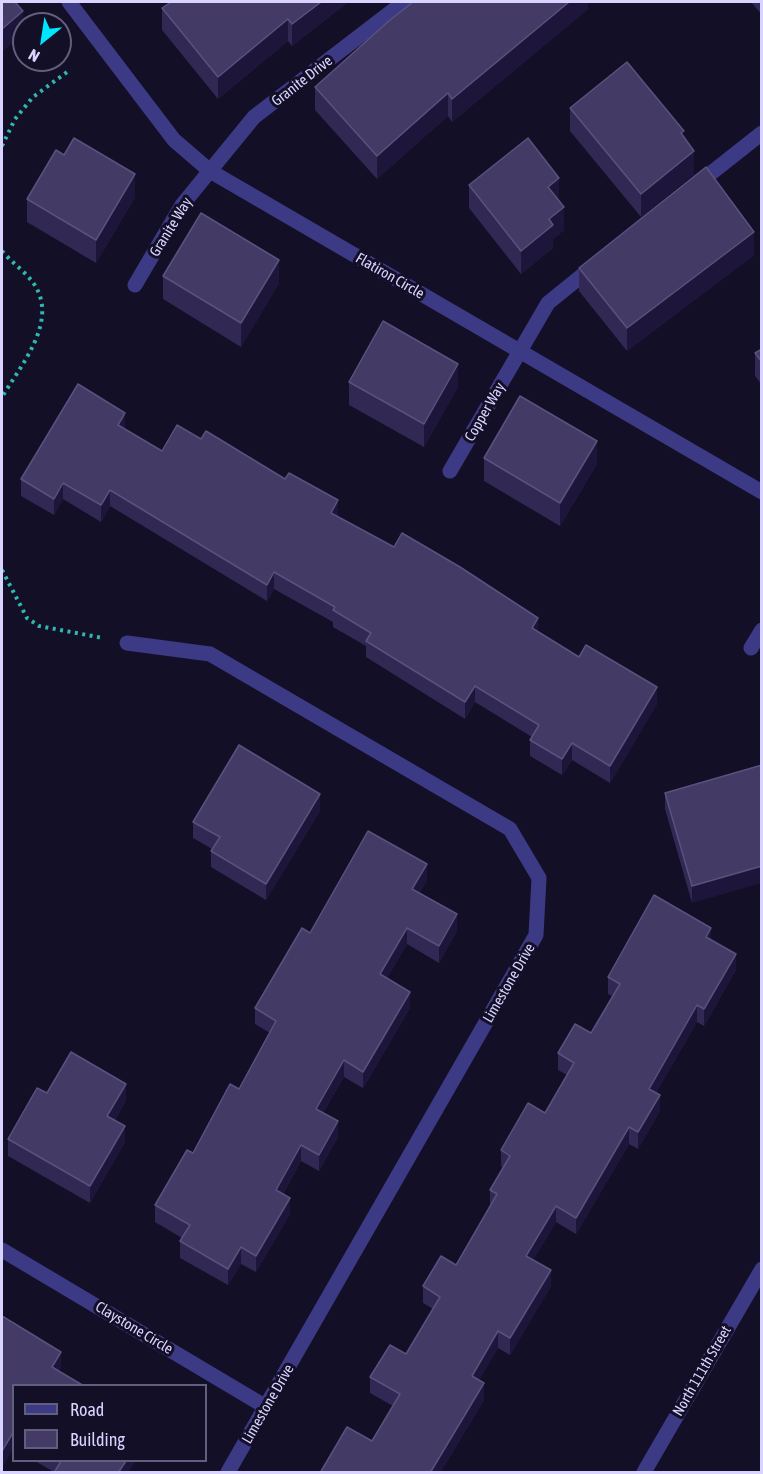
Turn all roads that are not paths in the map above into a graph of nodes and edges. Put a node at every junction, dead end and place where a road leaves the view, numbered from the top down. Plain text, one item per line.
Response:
1 (69, 2) edge
2 (404, 2) edge
3 (762, 133) edge
4 (210, 171) junction
5 (687, 192) edge
6 (604, 258) edge
7 (135, 285) dead end
8 (519, 352) junction
9 (450, 471) dead end
10 (762, 492) edge
11 (762, 630) edge
12 (127, 643) road end
13 (751, 648) dead end
14 (2, 1250) edge
15 (762, 1269) edge
16 (266, 1407) junction
17 (228, 1473) edge
18 (644, 1473) edge

1 - 4 street, Flatiron Circle
2 - 4 street, Granite Drive
3 - 5 street
4 - 7 street, Granite Way
4 - 8 street, Flatiron Circle
6 - 8 street, Copper Way
8 - 9 street, Copper Way
8 - 10 street, Flatiron Circle
11 - 13 street
12 - 16 street, Limestone Drive
14 - 16 street, Claystone Circle
15 - 18 street, North 111th Street
16 - 17 street, Limestone Drive

